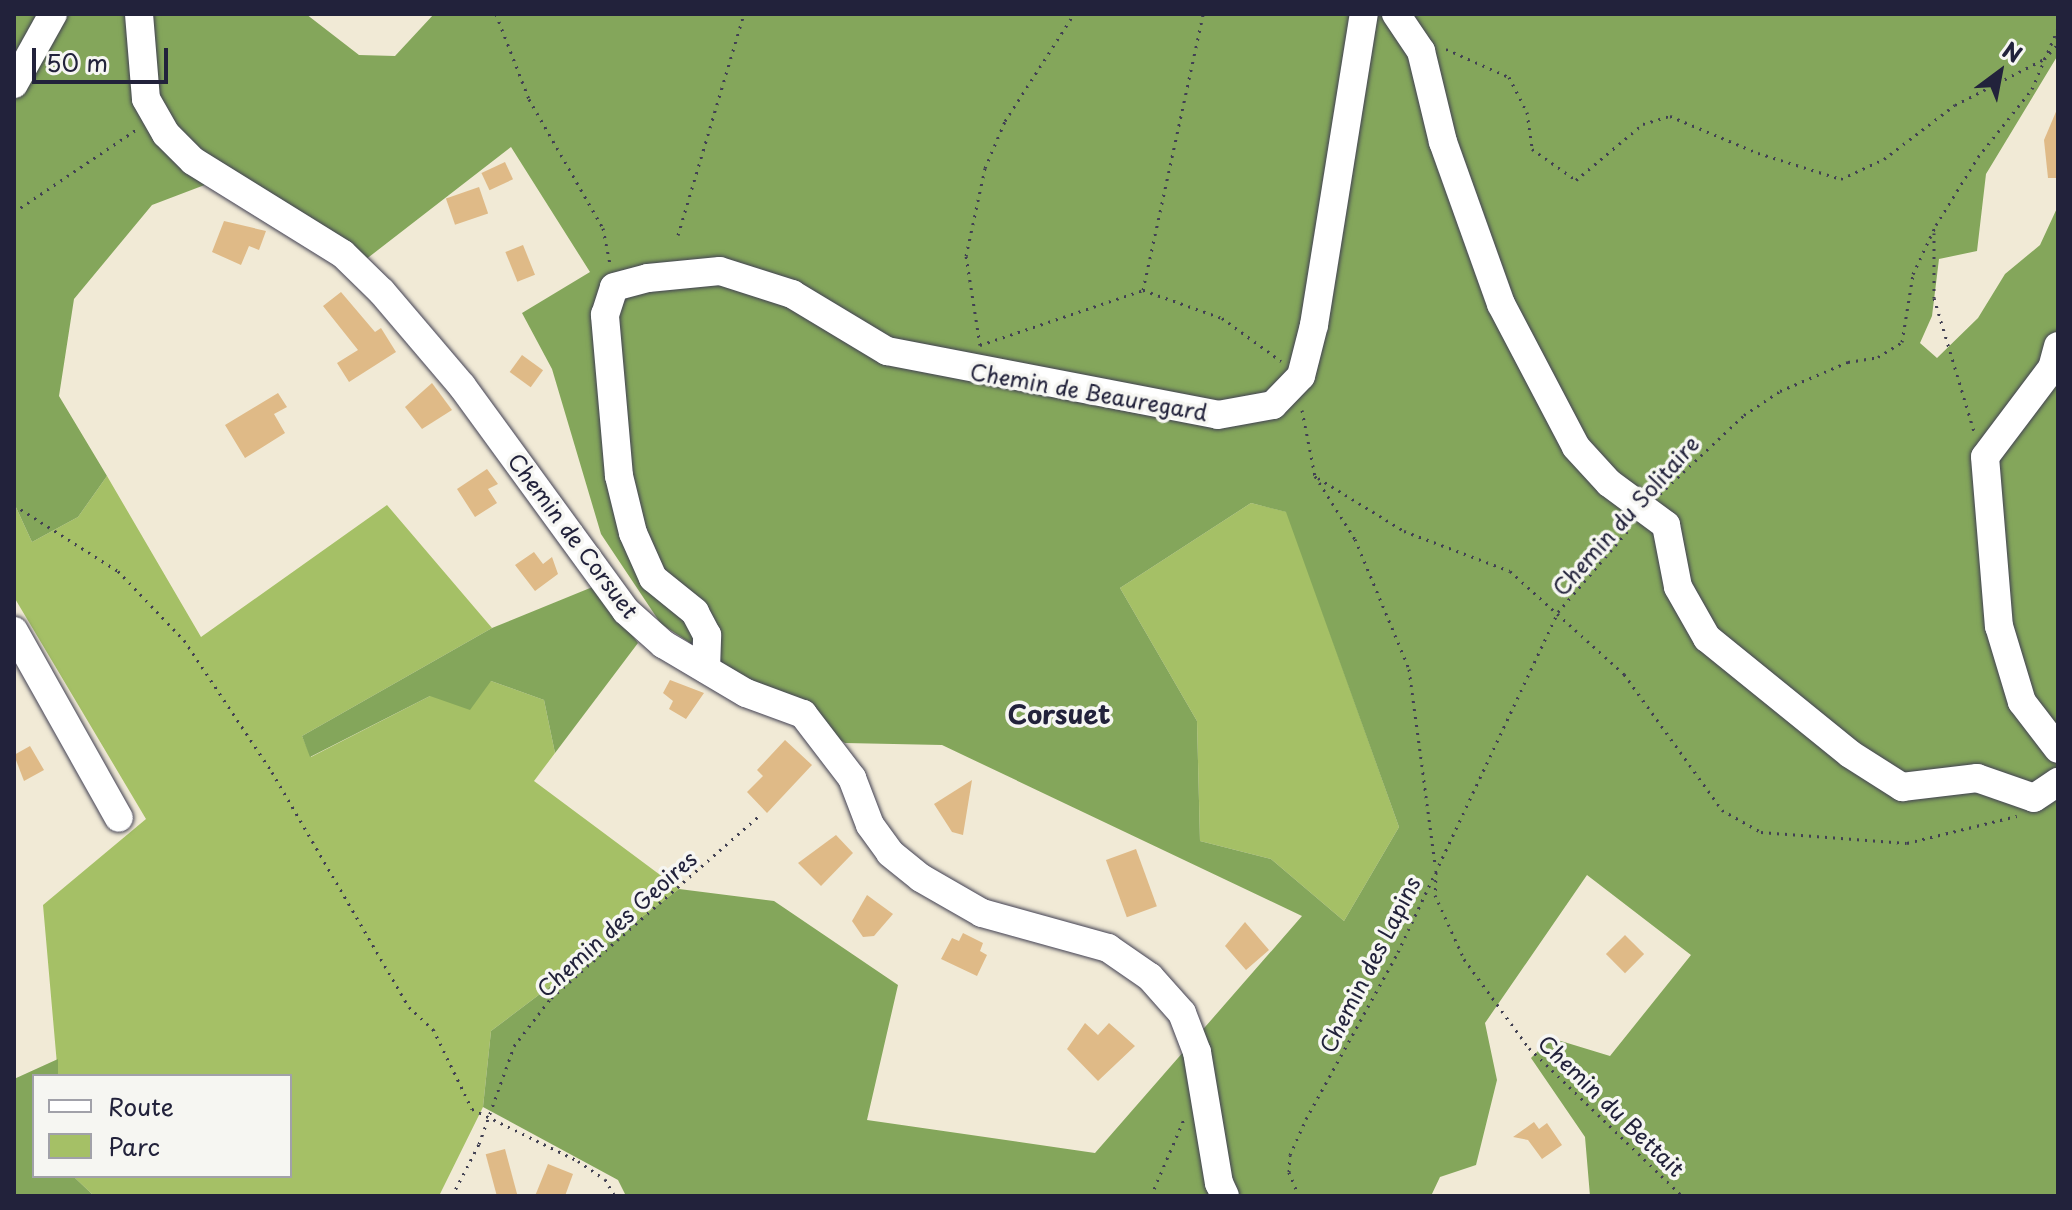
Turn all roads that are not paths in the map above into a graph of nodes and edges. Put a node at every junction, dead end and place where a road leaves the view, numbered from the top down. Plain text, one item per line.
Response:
1 (53, 14) edge
2 (139, 14) edge
3 (1364, 14) edge
4 (1402, 23) edge
5 (14, 84) edge
6 (2058, 346) edge
7 (14, 631) edge
8 (706, 669) junction
9 (2058, 749) edge
10 (2058, 782) edge
11 (119, 818) dead end
12 (1225, 1196) edge

1 - 5 street
2 - 8 street, Chemin de Corsuet
3 - 8 street, Chemin de Beauregard
4 - 10 street
6 - 9 street
7 - 11 street
8 - 12 street, Chemin de Corsuet

